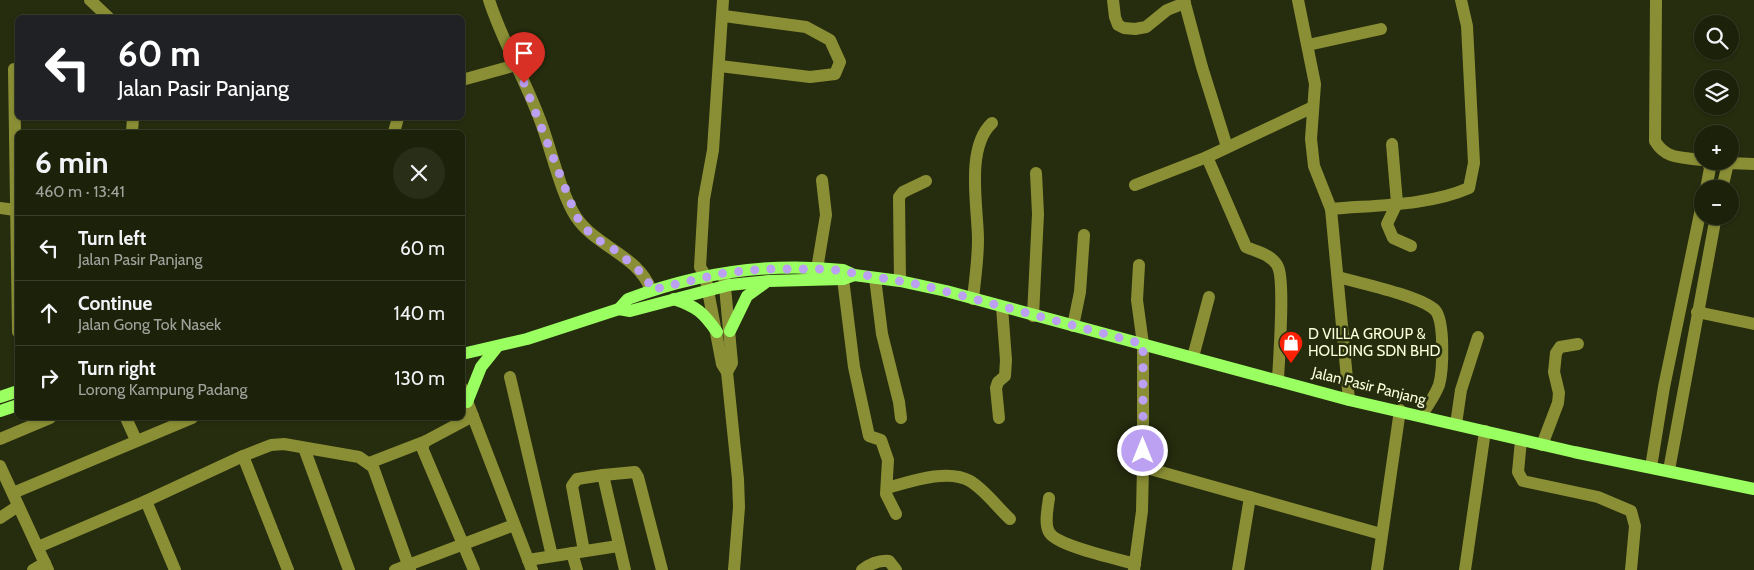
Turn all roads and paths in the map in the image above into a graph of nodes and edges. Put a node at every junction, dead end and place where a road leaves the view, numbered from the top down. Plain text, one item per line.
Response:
1 (90, 0) edge
2 (489, 0) edge
3 (723, 0) edge
4 (1113, 0) edge
5 (1298, 0) edge
6 (1461, 0) edge
7 (1656, 0) edge
8 (1185, 2) edge
9 (106, 15) edge
10 (724, 16) junction
11 (1381, 29) dead end
12 (1308, 45) junction
13 (516, 66) junction
14 (720, 66) junction
15 (14, 69) dead end
16 (465, 79) edge
17 (1313, 107) junction
18 (992, 123) dead end
19 (1392, 144) dead end
20 (1227, 147) junction
21 (1206, 157) junction
22 (1694, 159) edge
23 (1754, 164) edge
24 (1036, 173) dead end
25 (822, 180) dead end
26 (1724, 180) edge
27 (926, 181) dead end
28 (1135, 185) dead end
29 (1397, 203) junction
30 (0, 208) edge
31 (1331, 209) junction
32 (15, 210) joint
33 (1698, 225) edge
34 (1714, 225) edge
35 (1084, 235) dead end
36 (1411, 246) dead end
37 (1139, 265) dead end
38 (817, 269) junction
39 (724, 273) junction
40 (705, 276) junction
41 (849, 277) junction
42 (1338, 277) junction
43 (875, 278) junction
44 (896, 280) junction
45 (769, 281) junction
46 (726, 286) junction
47 (651, 290) junction
48 (708, 290) junction
49 (1209, 297) dead end
50 (674, 299) junction
51 (973, 299) junction
52 (1002, 307) junction
53 (620, 309) junction
54 (1697, 312) junction
55 (1033, 316) junction
56 (1754, 324) edge
57 (1073, 326) junction
58 (723, 331) junction
59 (1478, 337) dead end
60 (1143, 344) junction
61 (1578, 344) dead end
62 (497, 347) junction
63 (465, 353) edge
64 (1193, 357) junction
65 (510, 378) dead end
66 (1278, 379) junction
67 (15, 392) edge
68 (465, 396) edge
69 (0, 398) edge
70 (1349, 400) junction
71 (467, 402) junction
72 (15, 406) edge
73 (1400, 410) junction
74 (0, 411) edge
75 (473, 416) junction
76 (1422, 416) junction
77 (901, 418) dead end
78 (999, 418) dead end
79 (45, 420) edge
80 (127, 420) edge
81 (187, 420) edge
82 (1456, 424) junction
83 (1485, 431) junction
84 (0, 439) edge
85 (136, 440) junction
86 (1520, 440) junction
87 (426, 441) junction
88 (1542, 445) junction
89 (304, 448) junction
90 (243, 456) junction
91 (369, 462) junction
92 (0, 466) edge
93 (1143, 467) junction
94 (1651, 467) junction
95 (1669, 470) junction
96 (603, 475) junction
97 (886, 488) junction
98 (1754, 489) edge
99 (13, 493) junction
100 (1250, 497) junction
101 (1049, 498) dead end
102 (146, 501) junction
103 (18, 506) junction
104 (896, 514) dead end
105 (0, 518) edge
106 (1010, 519) dead end
107 (514, 525) junction
108 (1381, 534) junction
109 (463, 544) junction
110 (618, 546) junction
111 (38, 547) junction
112 (578, 552) junction
113 (552, 556) junction
114 (530, 565) edge
115 (47, 567) edge
116 (409, 567) edge
117 (1134, 567) edge
118 (33, 570) edge
119 (175, 570) edge
120 (288, 570) edge
121 (349, 570) edge
122 (395, 570) edge
123 (474, 570) edge
124 (577, 570) edge
125 (625, 570) edge
126 (662, 570) edge
127 (734, 570) edge
128 (862, 570) edge
129 (896, 570) edge
130 (1238, 570) edge
131 (1378, 570) edge
132 (1465, 570) edge
133 (1631, 570) edge

1 - 9 street
2 - 13 street
3 - 10 street
4 - 8 street
5 - 12 street
6 - 29 street
7 - 22 street
8 - 20 street
10 - 14 street
10 - 14 street
11 - 12 street
12 - 17 street
13 - 16 street
13 - 47 street
14 - 40 street
15 - 32 street
17 - 20 street
17 - 31 street
18 - 51 street
19 - 29 street
20 - 21 street
21 - 28 street
21 - 66 street
23 - 26 street
24 - 55 street
25 - 38 street
27 - 44 street
29 - 31 street
29 - 36 street
30 - 32 street
31 - 42 street
33 - 94 street
34 - 54 street
35 - 57 street
37 - 60 street
38 - 39 main road
38 - 41 main road
39 - 40 main road
39 - 46 street
40 - 47 main road
40 - 48 street
41 - 43 main road, Jalan Pasir Panjang
41 - 45 main road
41 - 97 street
42 - 70 street
42 - 76 street
43 - 44 main road, Jalan Pasir Panjang
43 - 77 street
44 - 51 main road, Jalan Pasir Panjang
45 - 46 main road
45 - 58 main road
46 - 48 main road
46 - 58 street
47 - 53 main road
48 - 50 main road
48 - 58 street
49 - 64 street
50 - 53 main road
50 - 58 main road
51 - 52 main road, Jalan Pasir Panjang
52 - 55 main road, Jalan Pasir Panjang
52 - 78 street
53 - 62 main road
54 - 56 street
54 - 95 street
55 - 57 main road, Jalan Pasir Panjang
57 - 60 main road, Jalan Pasir Panjang
58 - 127 street
59 - 82 street
60 - 64 main road, Jalan Pasir Panjang
60 - 93 street
61 - 88 street
62 - 63 main road
62 - 71 main road
64 - 66 main road, Jalan Pasir Panjang
65 - 113 street
66 - 70 main road, Jalan Pasir Panjang
67 - 69 main road
68 - 71 street
70 - 73 main road, Jalan Pasir Panjang
71 - 75 street
72 - 74 main road
73 - 76 main road, Jalan Pasir Panjang
73 - 108 street
75 - 87 street
75 - 107 street
76 - 82 main road, Jalan Pasir Panjang
79 - 84 street
80 - 85 street
81 - 85 street
82 - 83 main road, Jalan Pasir Panjang
83 - 86 main road, Jalan Pasir Panjang
83 - 132 street
85 - 99 street
86 - 88 main road, Jalan Pasir Panjang
86 - 133 street
87 - 91 street
87 - 109 street
88 - 94 main road, Jalan Pasir Panjang
89 - 90 street
89 - 91 street
89 - 121 street
90 - 102 street
90 - 120 street
91 - 116 street
92 - 99 street
93 - 100 street
93 - 117 street
94 - 95 main road, Jalan Pasir Panjang
95 - 98 main road, Jalan Pasir Panjang
96 - 110 street
96 - 112 street
96 - 126 street
97 - 104 street
97 - 106 street
99 - 103 street
100 - 108 street
100 - 130 street
101 - 117 street
102 - 111 street
102 - 119 street
103 - 105 street
103 - 111 street
107 - 109 street
107 - 114 street
108 - 131 street
109 - 116 street
109 - 123 street
110 - 112 street
110 - 125 street
111 - 115 street
112 - 113 street
112 - 124 street
113 - 114 street
115 - 118 street
116 - 122 street
128 - 129 street

